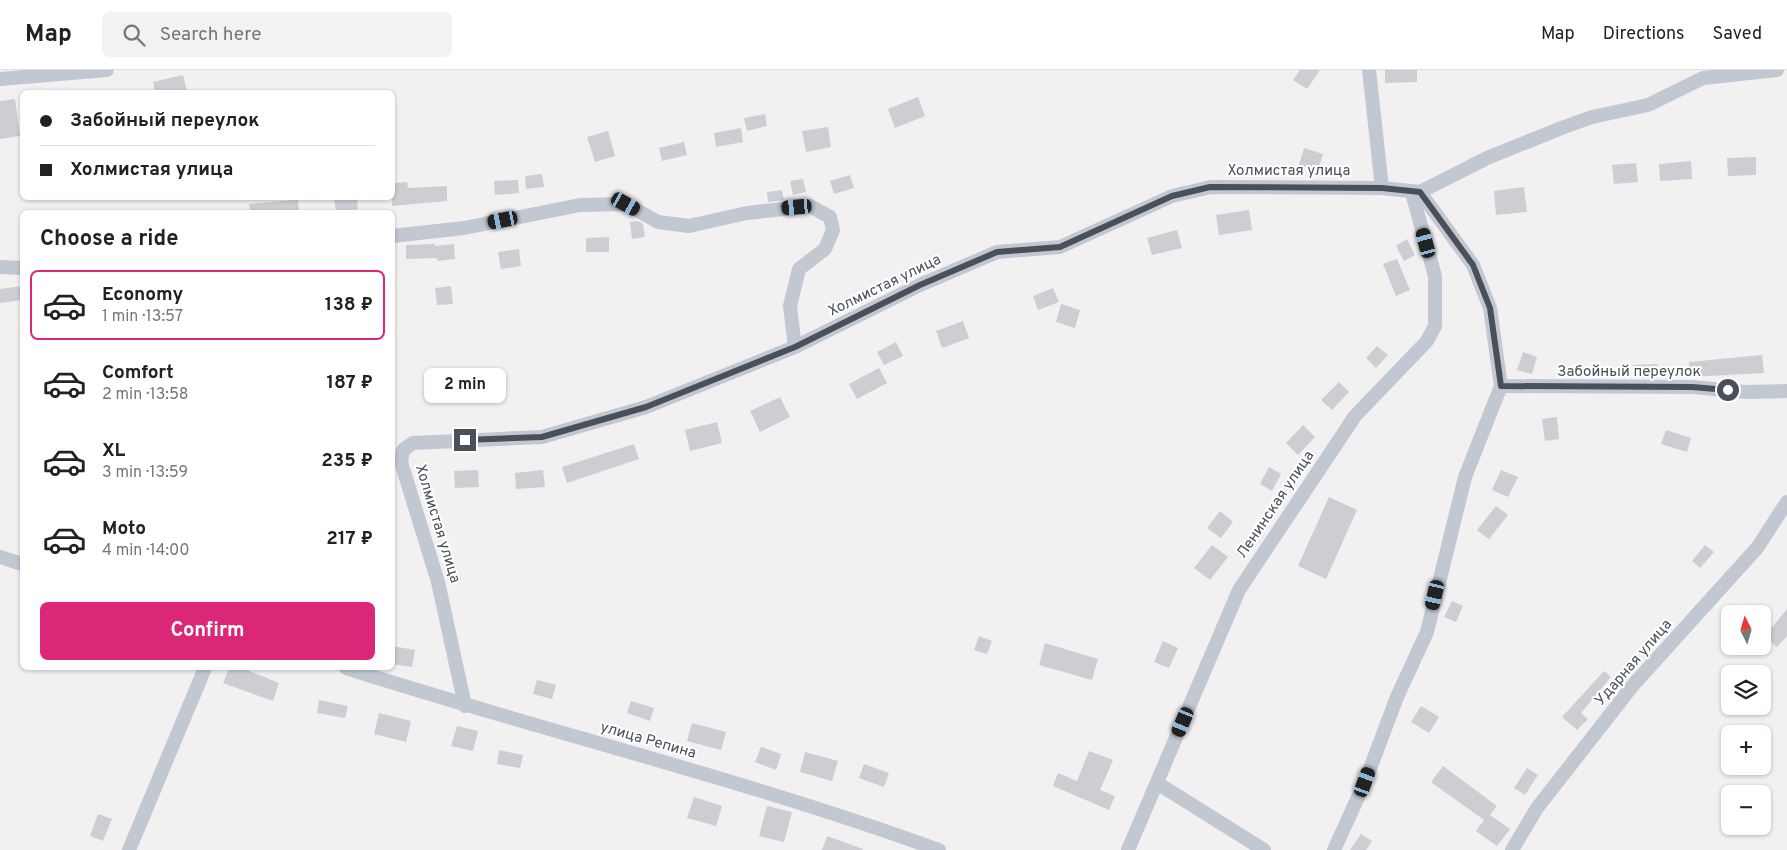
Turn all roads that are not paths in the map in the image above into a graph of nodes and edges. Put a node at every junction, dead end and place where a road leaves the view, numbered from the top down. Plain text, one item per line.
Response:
1 (107, 70) edge
2 (1369, 70) edge
3 (1777, 70) edge
4 (0, 79) edge
5 (1382, 188) junction
6 (1416, 193) junction
7 (395, 236) edge
8 (0, 267) edge
9 (20, 268) edge
10 (795, 347) junction
11 (1501, 386) junction
12 (1787, 391) edge
13 (1787, 502) edge
14 (0, 557) edge
15 (20, 563) edge
16 (204, 670) edge
17 (352, 670) edge
18 (465, 706) junction
19 (1157, 783) junction
20 (915, 845) edge
21 (129, 850) edge
22 (939, 850) edge
23 (1128, 850) edge
24 (1264, 850) edge
25 (1334, 850) edge
26 (1512, 850) edge

1 - 4 street
2 - 5 street
3 - 6 street
5 - 6 street, Холмистая улица
5 - 10 street, Холмистая улица
6 - 11 street
6 - 19 street, Ленинская улица
7 - 10 street
8 - 9 street
10 - 18 street, Холмистая улица
11 - 12 street, Забойный переулок
11 - 25 street
13 - 26 street, Ударная улица
14 - 15 street
16 - 21 street
17 - 18 street, улица Репина
18 - 20 street, улица Репина
19 - 23 street, Ленинская улица
19 - 24 street
20 - 22 street, улица Репина

